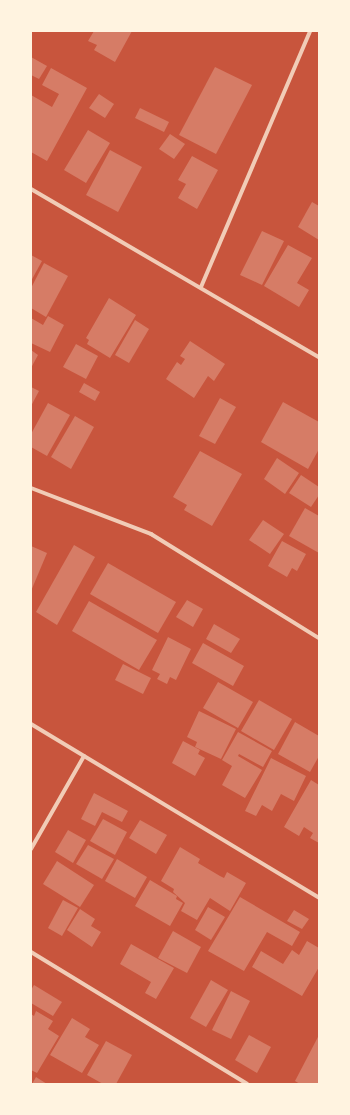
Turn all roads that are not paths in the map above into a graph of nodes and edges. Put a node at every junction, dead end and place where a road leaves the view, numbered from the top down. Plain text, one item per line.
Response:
1 (310, 31) edge
2 (31, 189) edge
3 (201, 288) junction
4 (319, 357) edge
5 (31, 488) edge
6 (319, 638) edge
7 (31, 724) edge
8 (84, 756) junction
9 (31, 849) edge
10 (319, 898) edge
11 (31, 952) edge
12 (247, 1084) edge

1 - 3 street
2 - 3 street
3 - 4 street
5 - 6 street
7 - 8 street
8 - 9 street
8 - 10 street
11 - 12 street

